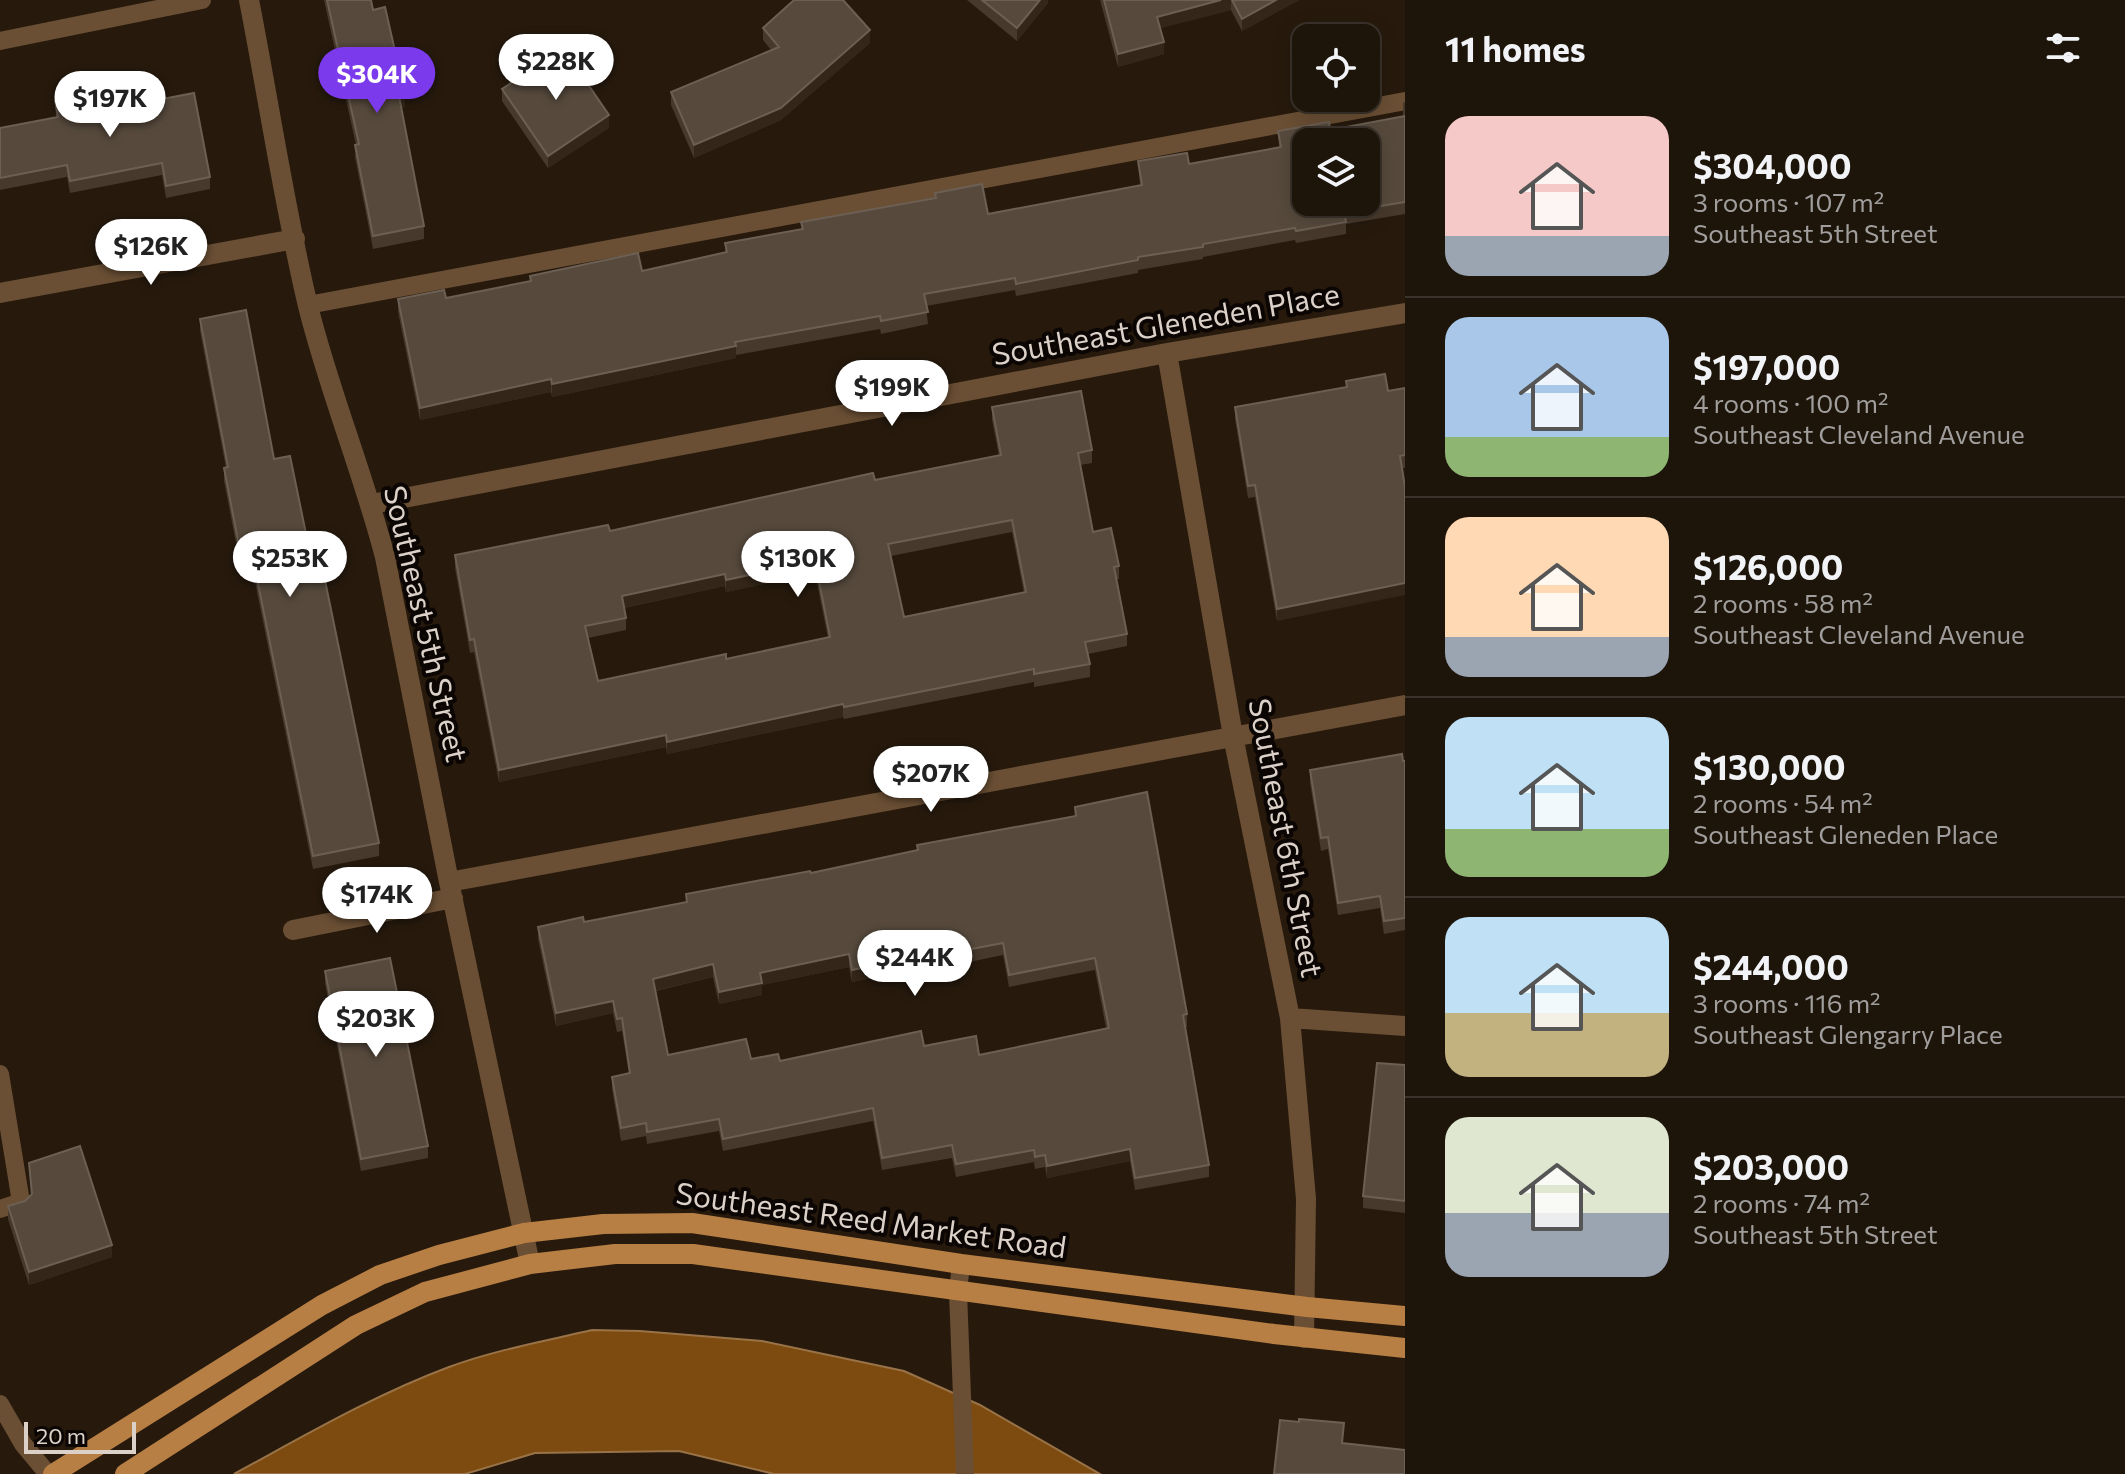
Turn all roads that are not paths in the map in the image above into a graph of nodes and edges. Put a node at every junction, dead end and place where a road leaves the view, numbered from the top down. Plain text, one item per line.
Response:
1 (202, 0) edge
2 (249, 0) edge
3 (0, 41) edge
4 (1405, 101) edge
5 (295, 239) junction
6 (0, 293) edge
7 (308, 305) junction
8 (1405, 313) edge
9 (1167, 353) junction
10 (372, 504) junction
11 (1405, 705) edge
12 (1233, 736) junction
13 (451, 890) junction
14 (293, 930) dead end
15 (1290, 1018) junction
16 (1405, 1026) edge
17 (0, 1074) edge
18 (0, 1209) edge
19 (524, 1233) junction
20 (530, 1264) junction
21 (961, 1264) junction
22 (958, 1292) junction
23 (1307, 1307) junction
24 (1405, 1316) edge
25 (1304, 1338) junction
26 (1405, 1348) edge
27 (0, 1404) edge
28 (51, 1474) edge
29 (125, 1474) edge
30 (965, 1474) edge

1 - 3 lane
2 - 5 street, Southeast 5th Street
4 - 7 lane
5 - 6 street
5 - 7 street, Southeast 5th Street
7 - 10 street, Southeast 5th Street
8 - 9 street, Southeast Gleneden Place
9 - 10 street, Southeast Gleneden Place
9 - 12 street, Southeast 6th Street
10 - 13 street, Southeast 5th Street
11 - 12 street
12 - 13 street
12 - 15 street, Southeast 6th Street
13 - 14 street
13 - 19 street, Southeast 5th Street
15 - 16 street
15 - 23 street, Southeast 6th Street
17 - 18 lane
19 - 20 street, Southeast 5th Street
19 - 21 main road, Southeast Reed Market Road
19 - 28 main road, Southeast Reed Market Road
20 - 22 main road, Southeast Reed Market Road
20 - 29 main road, Southeast Reed Market Road
21 - 22 lane
21 - 23 main road, Southeast Reed Market Road
22 - 25 main road, Southeast Reed Market Road
22 - 30 lane
23 - 24 main road, Southeast Reed Market Road
23 - 25 street, Southeast 6th Street
25 - 26 main road, Southeast Reed Market Road
27 - 28 lane

